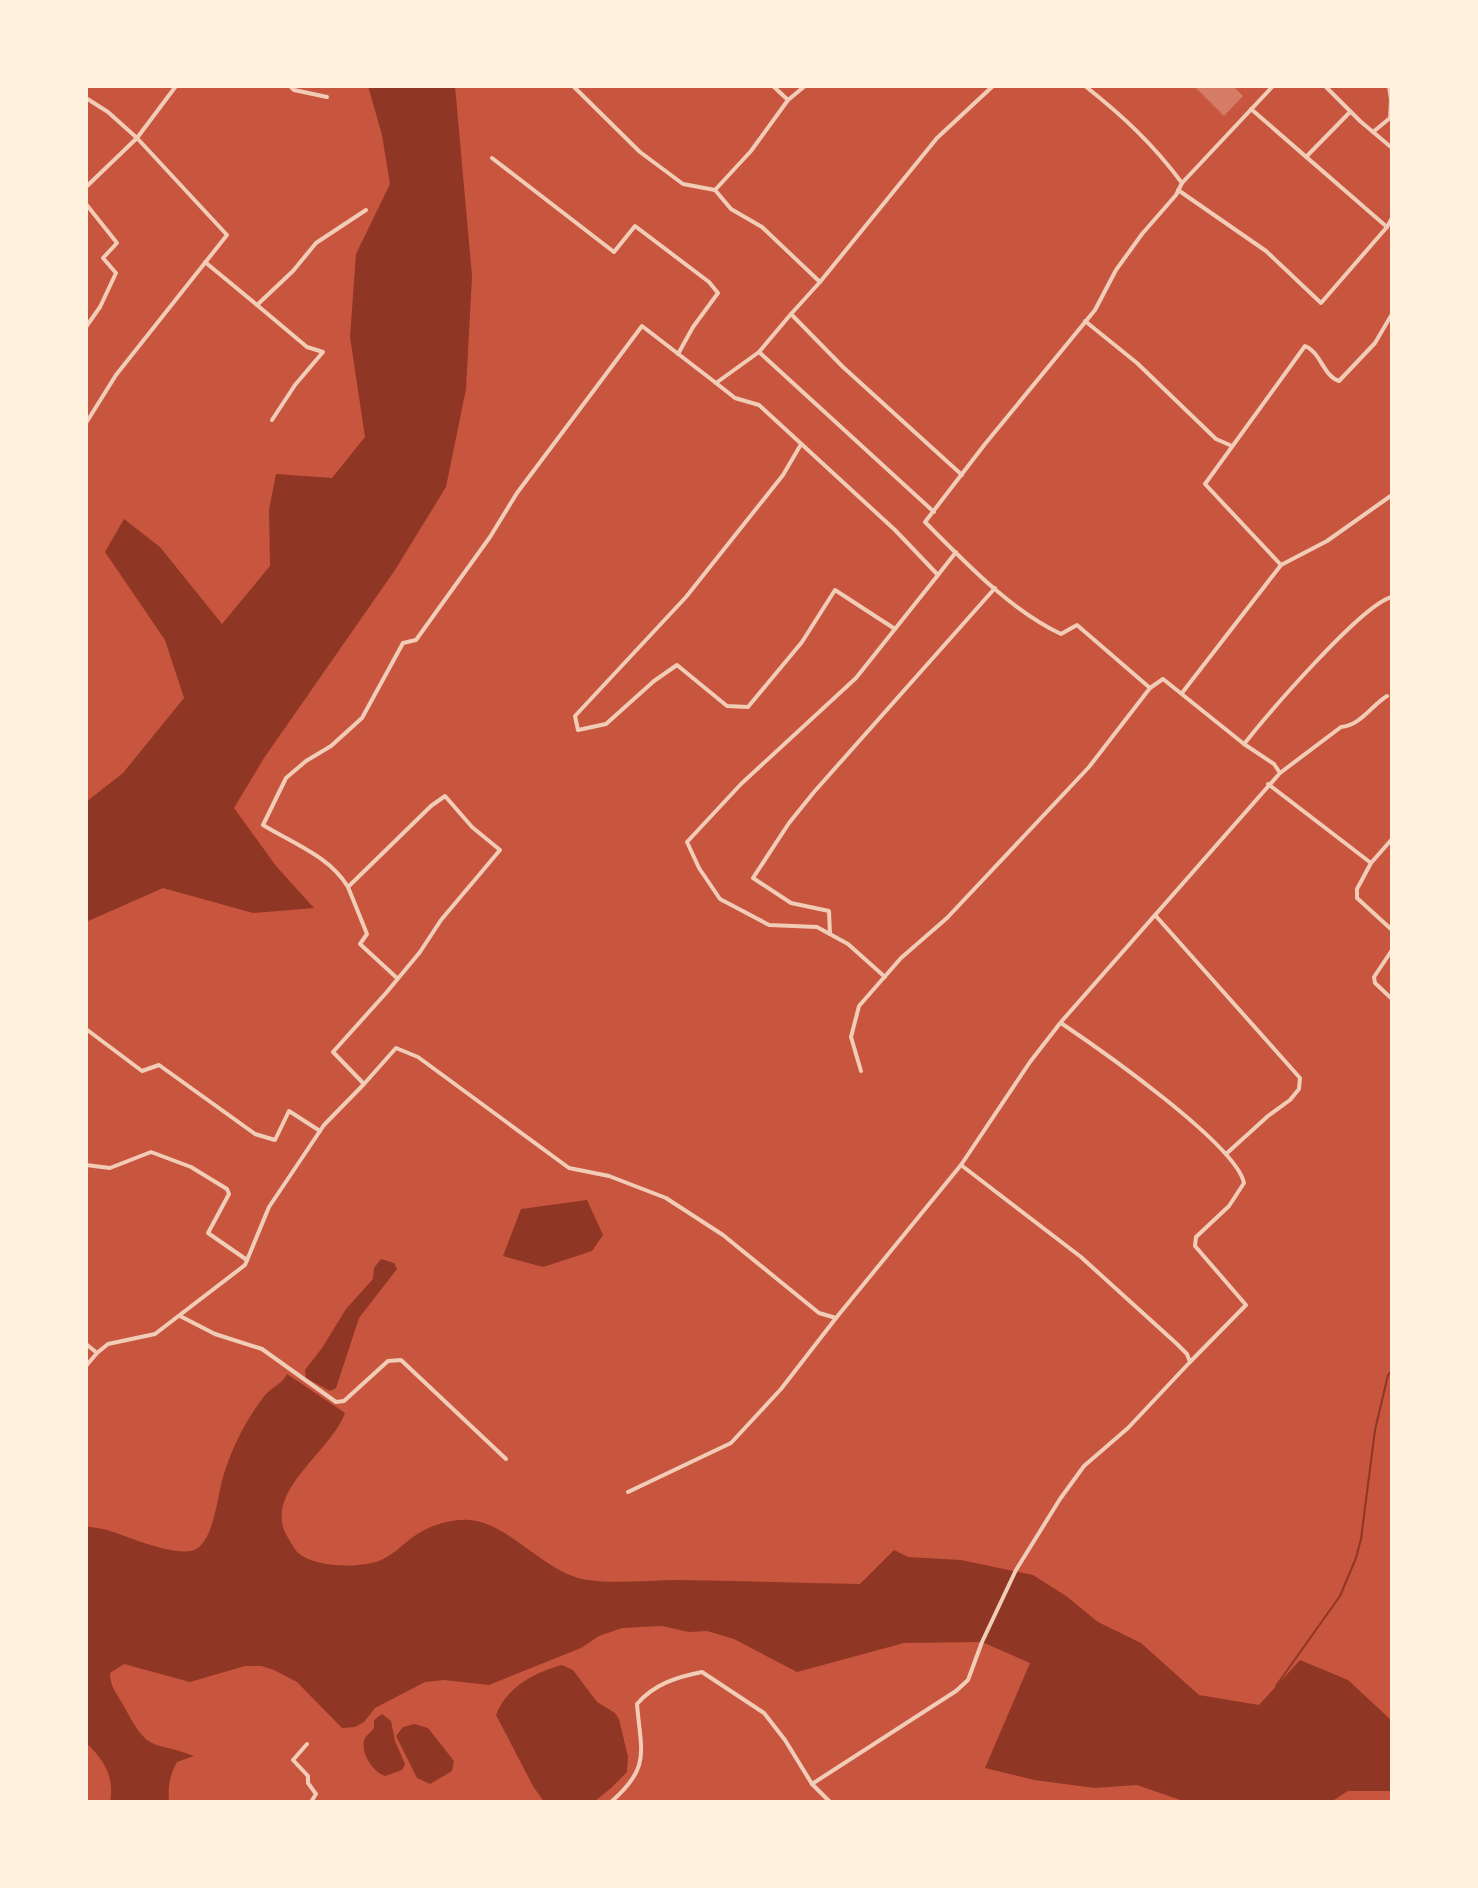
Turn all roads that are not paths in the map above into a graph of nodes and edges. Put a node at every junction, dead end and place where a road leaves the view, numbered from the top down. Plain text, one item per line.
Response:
1 (176, 86) edge
2 (290, 86) edge
3 (573, 86) edge
4 (773, 86) edge
5 (805, 86) edge
6 (993, 86) edge
7 (1085, 86) edge
8 (1273, 86) edge
9 (1325, 86) edge
10 (1389, 86) edge
11 (327, 97) dead end
12 (86, 98) edge
13 (788, 100) junction
14 (1251, 109) junction
15 (1350, 112) junction
16 (1373, 132) junction
17 (137, 138) junction
18 (1392, 148) edge
19 (1306, 157) junction
20 (492, 158) dead end
21 (1182, 183) junction
22 (86, 187) edge
23 (715, 190) junction
24 (1178, 190) junction
25 (86, 204) edge
26 (366, 210) dead end
27 (1392, 218) edge
28 (1387, 227) junction
29 (205, 262) junction
30 (820, 282) junction
31 (257, 305) junction
32 (791, 314) junction
33 (1392, 315) edge
34 (1085, 321) junction
35 (86, 327) edge
36 (759, 352) junction
37 (678, 354) junction
38 (716, 383) junction
39 (272, 420) dead end
40 (86, 423) edge
41 (800, 446) junction
42 (1232, 447) junction
43 (962, 475) junction
44 (1392, 495) edge
45 (934, 512) junction
46 (956, 552) junction
47 (1281, 565) junction
48 (938, 575) junction
49 (995, 588) junction
50 (1392, 597) edge
51 (895, 629) junction
52 (1150, 688) junction
53 (1182, 693) junction
54 (1387, 696) dead end
55 (1244, 744) junction
56 (1280, 773) junction
57 (1268, 784) junction
58 (1392, 839) edge
59 (1371, 863) junction
60 (348, 887) junction
61 (1155, 915) junction
62 (1392, 930) edge
63 (830, 934) junction
64 (1392, 950) edge
65 (885, 977) junction
66 (398, 979) junction
67 (1392, 999) edge
68 (1061, 1022) junction
69 (86, 1029) edge
70 (861, 1071) dead end
71 (364, 1084) junction
72 (320, 1131) junction
73 (1226, 1154) junction
74 (86, 1165) edge
75 (961, 1165) junction
76 (247, 1260) junction
77 (180, 1316) junction
78 (836, 1318) junction
79 (86, 1344) edge
80 (97, 1353) junction
81 (1190, 1362) junction
82 (86, 1366) edge
83 (506, 1459) dead end
84 (628, 1492) dead end
85 (307, 1744) dead end
86 (812, 1784) junction
87 (311, 1802) edge
88 (611, 1802) edge
89 (830, 1802) edge

1 - 17 street
2 - 11 street
3 - 23 street
4 - 13 street
5 - 13 street
6 - 30 street
7 - 21 street
8 - 14 street
9 - 15 street
10 - 16 street
12 - 17 street
13 - 23 street
14 - 19 street
14 - 21 street
15 - 16 street
15 - 19 street
16 - 18 street
17 - 22 street
17 - 29 street
19 - 28 street
20 - 37 street
21 - 24 street
23 - 30 street
24 - 28 street
24 - 34 street
25 - 35 street
26 - 31 street
27 - 28 street
29 - 31 street
29 - 40 street
30 - 32 street
31 - 39 street
32 - 36 street
32 - 43 street
33 - 42 street
34 - 42 street
34 - 43 street
36 - 38 street
36 - 45 street
37 - 38 street
37 - 60 street
38 - 41 street
41 - 48 street
41 - 51 street
42 - 47 street
43 - 45 street
44 - 47 street
45 - 46 street
46 - 48 street
46 - 49 street
47 - 53 street
48 - 51 street
49 - 52 street
49 - 63 street
50 - 55 street
51 - 63 street
52 - 53 street
52 - 65 street
53 - 55 street
54 - 56 street
55 - 56 street
56 - 57 street
57 - 59 street
57 - 61 street
58 - 59 street
59 - 62 street
60 - 66 street
60 - 66 street
61 - 68 street
61 - 73 street
63 - 65 street
64 - 67 street
65 - 70 street
66 - 71 street
68 - 73 street
68 - 75 street
69 - 72 street
71 - 72 street
71 - 78 street
72 - 76 street
73 - 81 street
74 - 76 street
75 - 78 street
75 - 81 street
76 - 77 street
77 - 80 street
77 - 83 street
78 - 84 street
79 - 80 street
80 - 82 street
81 - 86 street
85 - 87 street
86 - 88 street
86 - 89 street

